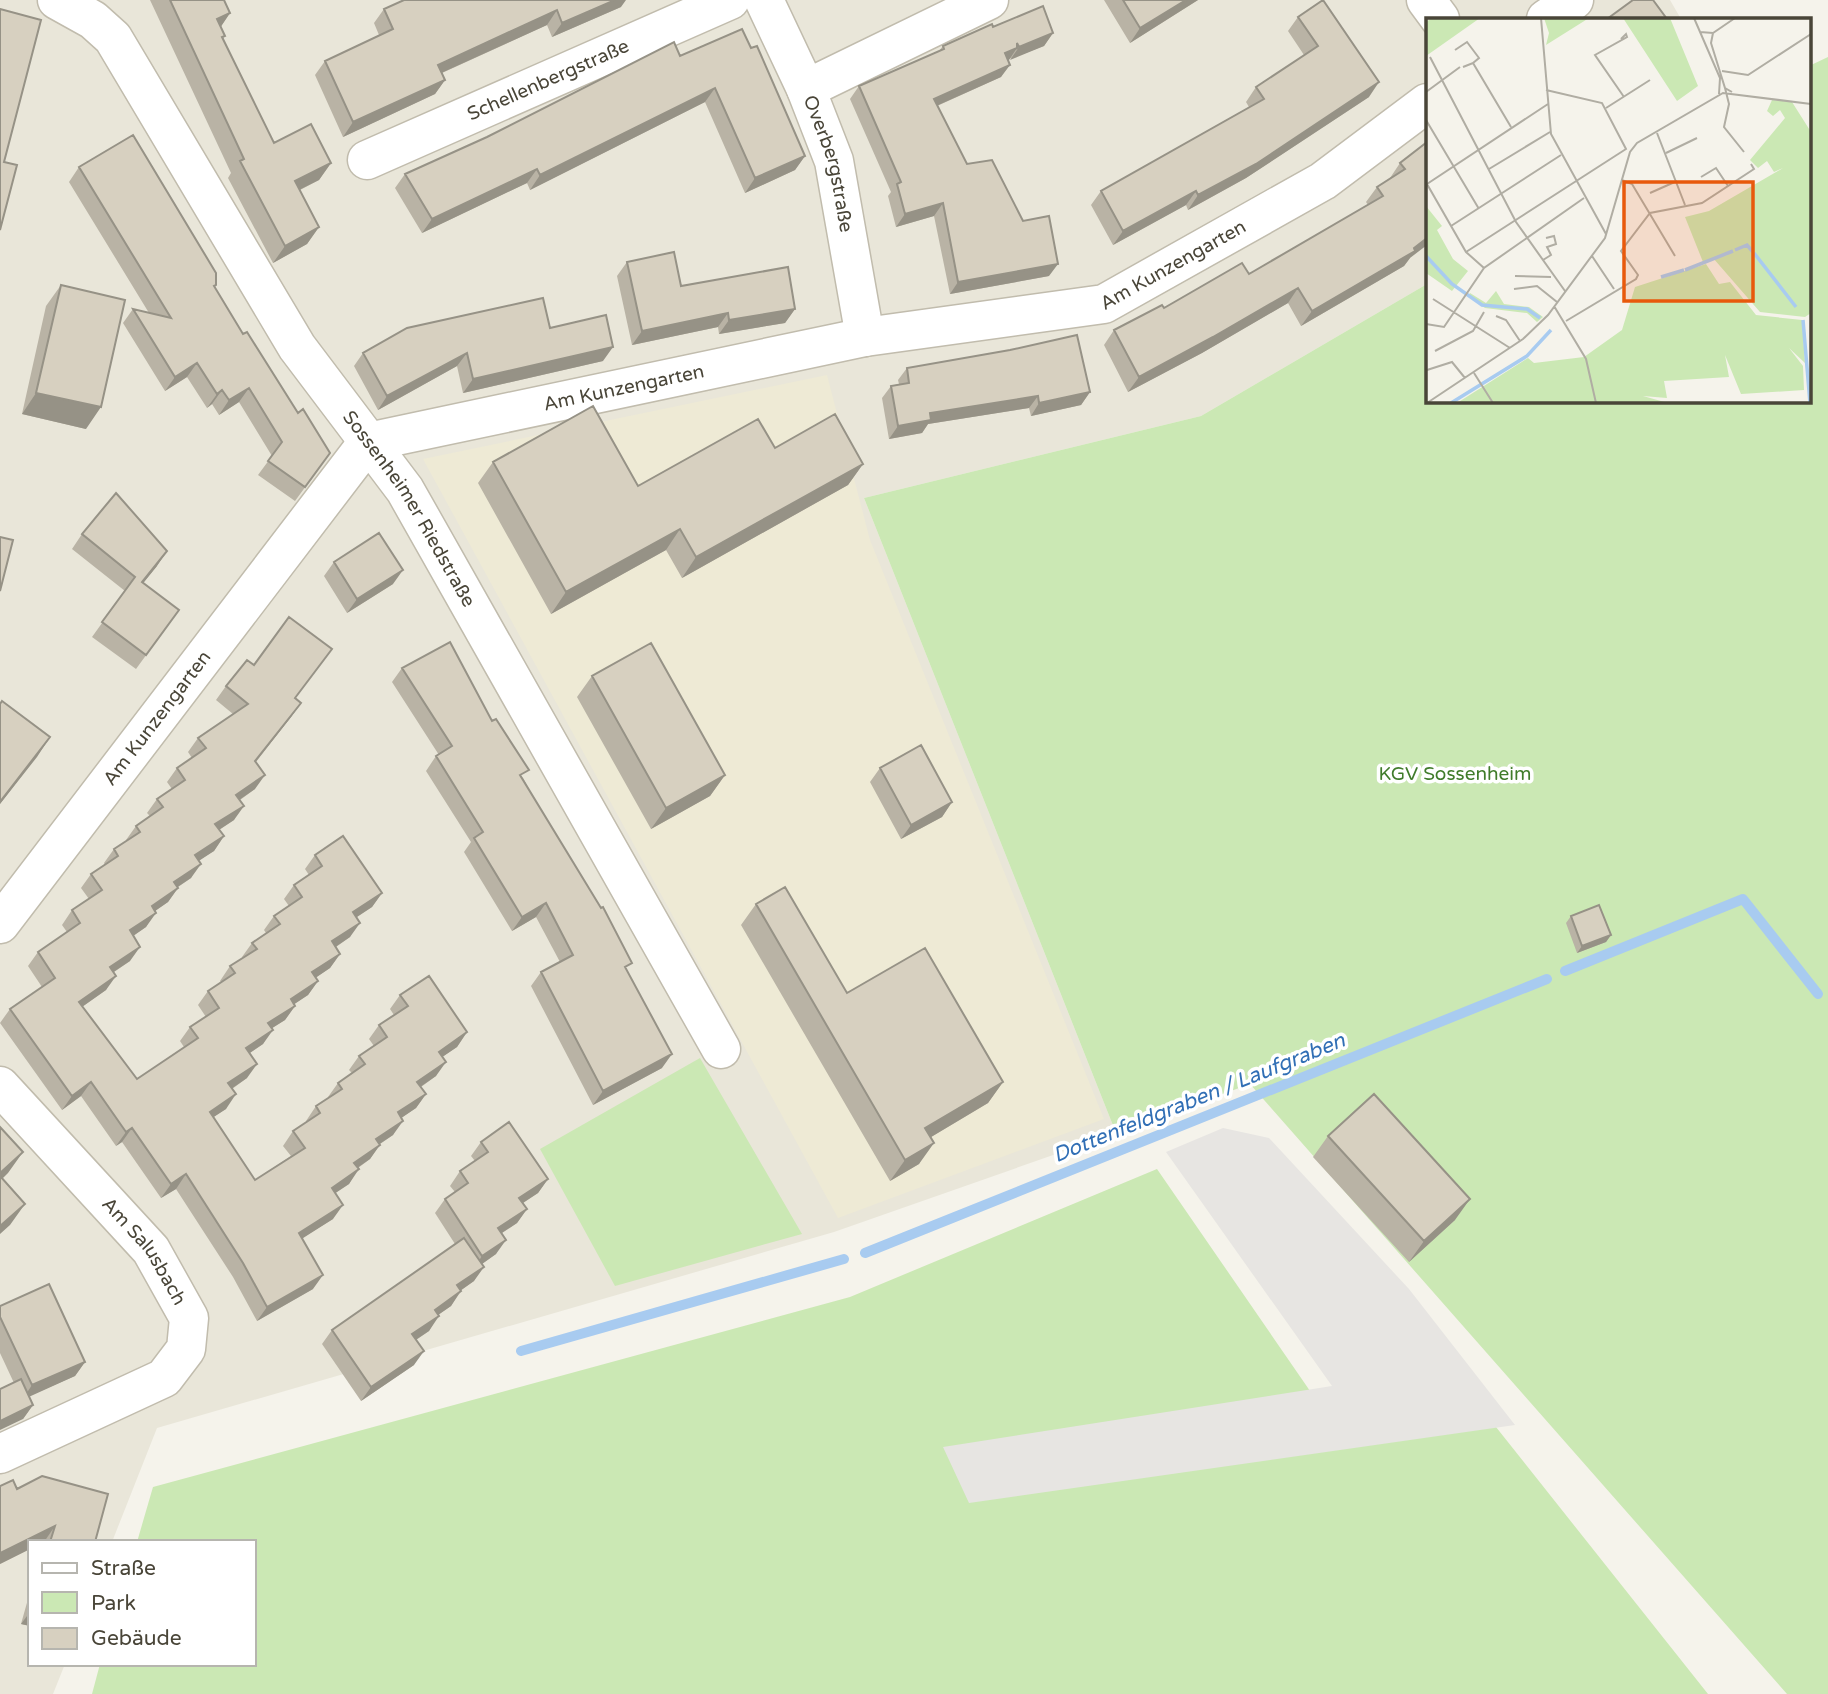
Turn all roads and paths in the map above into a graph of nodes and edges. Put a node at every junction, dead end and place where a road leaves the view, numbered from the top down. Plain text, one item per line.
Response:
1 (57, 0) edge
2 (730, 0) edge
3 (764, 0) edge
4 (989, 0) edge
5 (1426, 0) edge
6 (1574, 0) edge
7 (1439, 18) edge
8 (1547, 18) edge
9 (806, 89) junction
10 (1426, 104) edge
11 (367, 160) dead end
12 (865, 337) junction
13 (368, 442) junction
14 (0, 924) edge
15 (721, 1049) dead end
16 (0, 1086) edge
17 (0, 1454) edge

1 - 13 street, Sossenheimer Riedstraße
2 - 11 street, Schellenbergstraße
3 - 9 street, Overbergstraße
4 - 9 street
5 - 7 street
6 - 8 street
9 - 12 street, Overbergstraße
10 - 12 street, Am Kunzengarten
12 - 13 street, Am Kunzengarten
13 - 14 street, Am Kunzengarten
13 - 15 street, Sossenheimer Riedstraße
16 - 17 street, Am Salusbach

